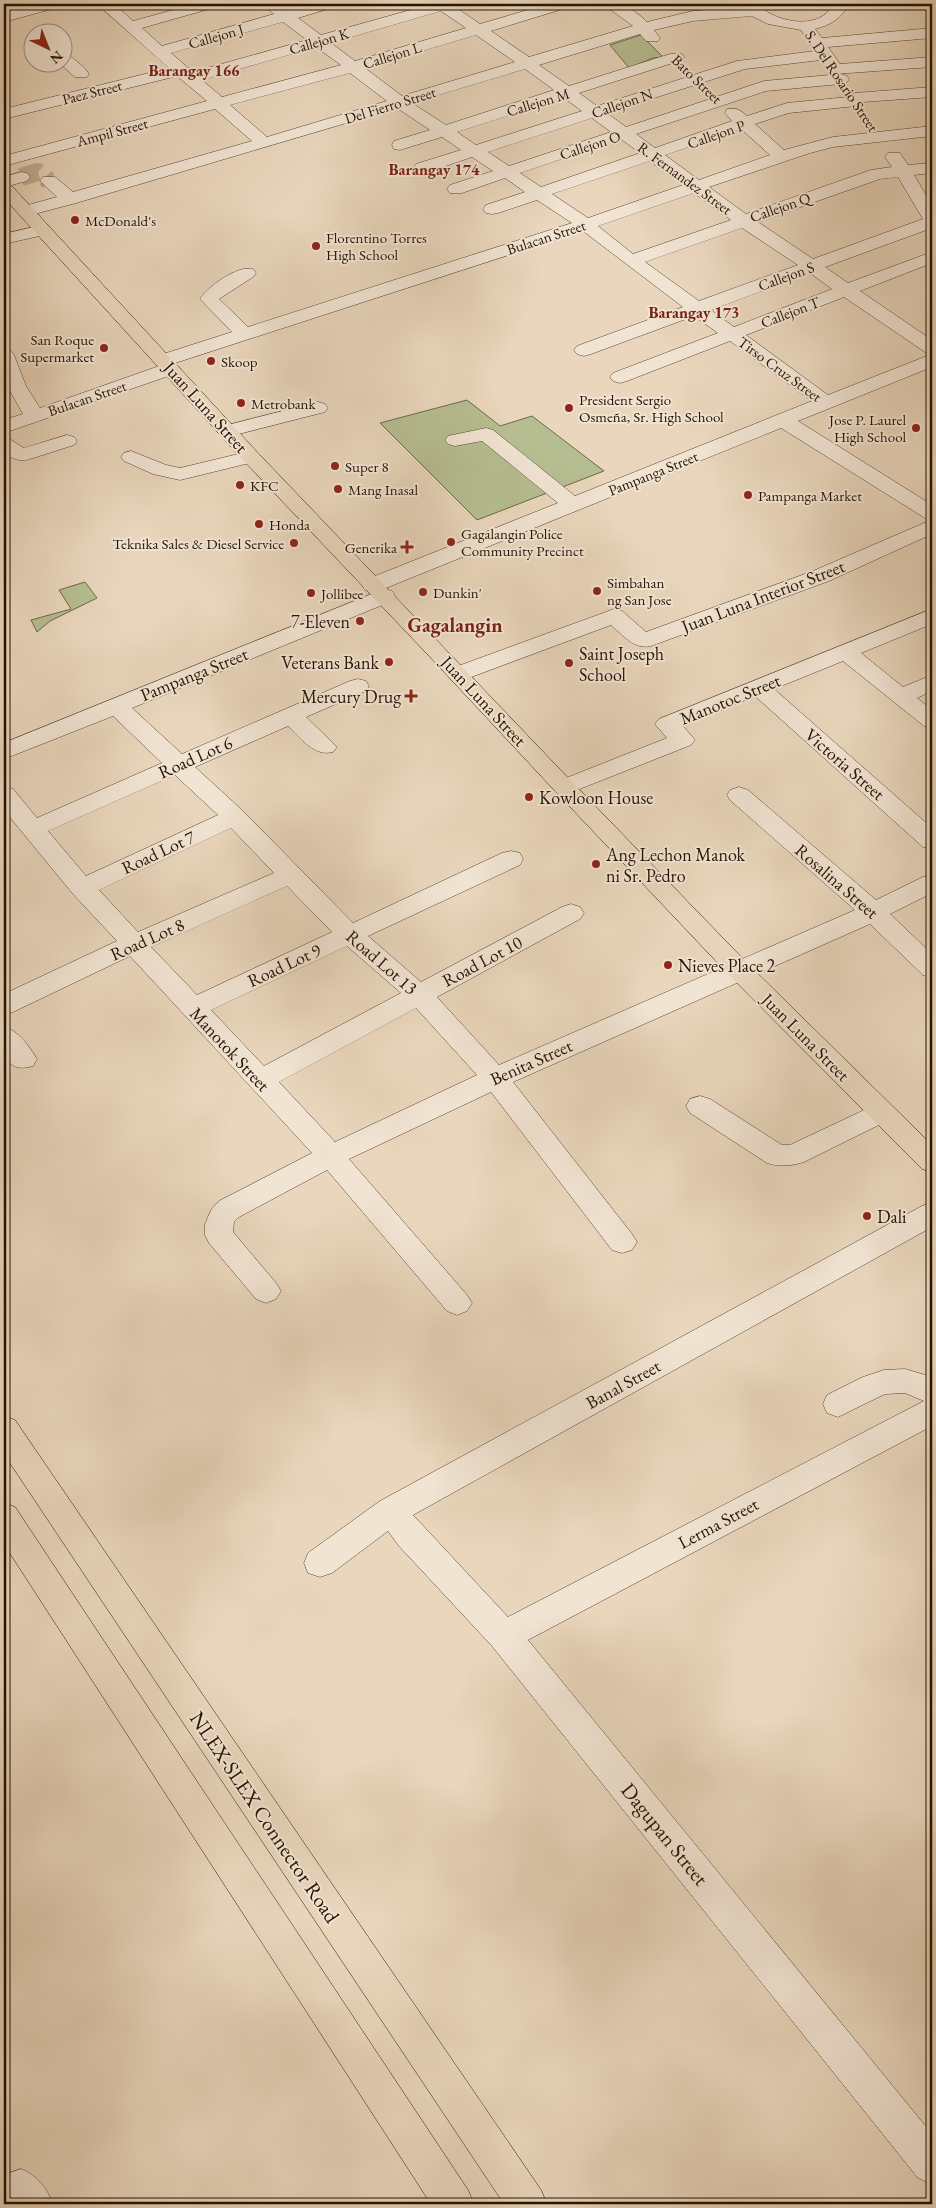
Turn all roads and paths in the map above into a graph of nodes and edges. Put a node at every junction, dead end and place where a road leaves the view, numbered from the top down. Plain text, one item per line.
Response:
1 (54, 4) edge
2 (105, 4) edge
3 (211, 4) edge
4 (270, 4) edge
5 (329, 4) edge
6 (444, 4) edge
7 (564, 4) edge
8 (611, 4) edge
9 (836, 4) edge
10 (755, 7) edge
11 (7, 13) edge
12 (287, 16) junction
13 (22, 23) edge
14 (805, 25) junction
15 (131, 26) junction
16 (643, 28) junction
17 (477, 30) junction
18 (932, 33) edge
19 (318, 41) junction
20 (821, 49) junction
21 (160, 51) junction
22 (676, 57) junction
23 (932, 62) edge
24 (527, 63) junction
25 (72, 66) edge
26 (353, 67) junction
27 (81, 74) dead end
28 (186, 74) junction
29 (838, 74) junction
30 (698, 77) junction
31 (932, 92) edge
32 (568, 93) junction
33 (855, 99) junction
34 (720, 101) junction
35 (399, 102) junction
36 (220, 104) junction
37 (595, 112) junction
38 (4, 114) edge
39 (745, 124) junction
40 (872, 124) junction
41 (932, 131) edge
42 (442, 132) junction
43 (624, 134) junction
44 (264, 143) junction
45 (400, 145) dead end
46 (473, 151) junction
47 (654, 155) junction
48 (782, 157) junction
49 (4, 161) edge
50 (422, 168) dead end
51 (932, 168) edge
52 (903, 171) junction
53 (505, 172) junction
54 (21, 177) tunnel mouth
55 (49, 181) tunnel mouth
56 (4, 182) edge
57 (697, 187) junction
58 (4, 188) edge
59 (456, 189) dead end
60 (538, 194) junction
61 (70, 199) junction
62 (492, 209) dead end
63 (27, 211) junction
64 (743, 220) junction
65 (932, 220) edge
66 (584, 225) junction
67 (42, 230) junction
68 (4, 239) edge
69 (932, 257) edge
70 (631, 261) junction
71 (812, 266) junction
72 (247, 273) dead end
73 (847, 289) junction
74 (697, 309) junction
75 (245, 334) junction
76 (732, 334) junction
77 (932, 348) edge
78 (584, 350) dead end
79 (4, 355) edge
80 (932, 360) edge
81 (167, 364) junction
82 (620, 377) dead end
83 (827, 402) junction
84 (318, 408) dead end
85 (35, 416) junction
86 (783, 420) junction
87 (4, 427) edge
88 (227, 431) junction
89 (455, 440) dead end
90 (67, 441) dead end
91 (4, 444) edge
92 (251, 456) junction
93 (130, 457) dead end
94 (573, 505) junction
95 (932, 514) edge
96 (932, 526) edge
97 (378, 590) junction
98 (932, 616) edge
99 (846, 652) junction
100 (192, 662) dead end
101 (458, 674) junction
102 (932, 682) edge
103 (165, 686) junction
104 (358, 686) dead end
105 (758, 687) junction
106 (902, 696) junction
107 (116, 706) junction
108 (290, 715) junction
109 (932, 720) edge
110 (325, 746) dead end
111 (4, 752) edge
112 (178, 764) junction
113 (564, 787) junction
114 (4, 794) edge
115 (739, 795) dead end
116 (234, 817) junction
117 (32, 829) junction
118 (932, 841) edge
119 (512, 859) dead end
120 (291, 875) junction
121 (932, 883) edge
122 (82, 888) junction
123 (873, 912) junction
124 (571, 913) dead end
125 (349, 934) junction
126 (134, 944) junction
127 (932, 969) edge
128 (740, 971) junction
129 (420, 995) junction
130 (4, 1005) edge
131 (192, 1008) junction
132 (4, 1036) edge
133 (22, 1059) dead end
134 (495, 1078) junction
135 (260, 1080) junction
136 (700, 1106) dead end
137 (881, 1112) junction
138 (330, 1156) junction
139 (931, 1160) edge
140 (932, 1214) edge
141 (622, 1242) dead end
142 (266, 1291) dead end
143 (457, 1303) dead end
144 (932, 1391) edge
145 (838, 1404) dead end
146 (932, 1411) edge
147 (4, 1429) edge
148 (391, 1511) junction
149 (4, 1517) edge
150 (320, 1563) dead end
151 (504, 1636) junction
152 (932, 2164) edge
153 (4, 2194) edge
154 (33, 2204) edge
155 (454, 2204) edge
156 (527, 2204) edge

1 - 11 street
2 - 15 street
3 - 15 street
4 - 12 street, Tirso Cruz Street
5 - 12 street, Callejon J
6 - 17 street, R. Fernandez Street
6 - 19 street, Callejon K
7 - 17 street, Callejon L
8 - 16 street, Bato Street
9 - 14 street
10 - 14 street
10 - 16 street, Del Fierro Street
11 - 13 street
12 - 19 street, Tirso Cruz Street
12 - 21 street, Callejon J
14 - 20 street, S. Del Rosario Street
15 - 21 street
16 - 22 street, Bato Street
16 - 24 street, Del Fierro Street
17 - 24 street, R. Fernandez Street
17 - 26 street, Callejon L
18 - 20 street, Callejon N
19 - 26 street, Tirso Cruz Street
19 - 28 street, Callejon K
20 - 29 street, S. Del Rosario Street
20 - 30 street, Callejon N
21 - 28 street
22 - 30 street, Bato Street
22 - 32 street, Callejon M
23 - 29 street, Callejon O
24 - 32 street, R. Fernandez Street
24 - 35 street, Del Fierro Street
25 - 27 street
26 - 35 street, Tirso Cruz Street
26 - 36 street, Callejon L
28 - 36 street
28 - 38 street, Paez Street
29 - 33 street, S. Del Rosario Street
29 - 34 street, Callejon O
30 - 34 street, Bato Street
30 - 37 street, Callejon N
31 - 33 street, Callejon P
32 - 37 street, R. Fernandez Street
32 - 42 street, Callejon M
33 - 39 street, Callejon P
33 - 40 street, S. Del Rosario Street
34 - 39 street, Bato Street
34 - 43 street, Callejon O
35 - 42 street, Tirso Cruz Street
35 - 44 street, Del Fierro Street
36 - 44 street
36 - 49 street, Ampil Street
37 - 43 street, R. Fernandez Street
37 - 46 street, Callejon N
39 - 47 street, Callejon P
39 - 48 street, Bato Street
40 - 41 street, Bulacan Street
40 - 48 street, Bulacan Street
40 - 52 street, S. Del Rosario Street
42 - 45 street, Callejon M
42 - 46 street, Tirso Cruz Street
43 - 47 street, R. Fernandez Street
43 - 53 street, Callejon O
44 - 61 street, Del Fierro Street
46 - 50 street, Callejon N
46 - 53 street, Tirso Cruz Street
47 - 57 street, R. Fernandez Street
47 - 60 street, Callejon P
48 - 57 street, Bulacan Street
51 - 52 street, Callejon Q
52 - 64 street, Callejon Q
52 - 65 street, S. Del Rosario Street
53 - 59 street, Callejon O
53 - 60 street, Tirso Cruz Street
54 - 56 street
55 - 61 street
57 - 64 street, R. Fernandez Street
57 - 66 street, Bulacan Street
58 - 63 main road, Juan Luna Street
60 - 62 street, Callejon P
60 - 66 street, Tirso Cruz Street
61 - 63 street, Del Fierro Street
63 - 67 main road, Juan Luna Street
64 - 70 street, Callejon Q
64 - 71 street, R. Fernandez Street
65 - 71 street, Callejon S
66 - 70 street, Tirso Cruz Street
66 - 75 street, Bulacan Street
67 - 68 street
67 - 81 main road, Juan Luna Street
69 - 73 street, Callejon T
70 - 74 street, Tirso Cruz Street
71 - 73 street, R. Fernandez Street
71 - 74 street, Callejon S
72 - 75 street
73 - 76 street, Callejon T
73 - 77 street, R. Fernandez Street
74 - 76 street, Tirso Cruz Street
74 - 78 street, Callejon S
75 - 81 street, Bulacan Street
76 - 82 street, Callejon T
76 - 83 street, Tirso Cruz Street
79 - 85 street
80 - 83 street, Pampanga Street
81 - 85 street, Bulacan Street
81 - 88 main road, Juan Luna Street
83 - 86 street, Pampanga Street
84 - 88 street
85 - 87 street, Bulacan Street
86 - 94 street, Pampanga Street
86 - 95 street
88 - 92 main road, Juan Luna Street
89 - 94 street
90 - 91 street
92 - 93 street
92 - 97 main road, Juan Luna Street
94 - 97 street, Pampanga Street
96 - 101 street, Juan Luna Interior Street
97 - 101 main road, Juan Luna Street
97 - 103 street, Pampanga Street
98 - 99 street, Manotoc Street
99 - 105 street, Manotoc Street
99 - 106 street
100 - 103 street
101 - 113 main road, Juan Luna Street
102 - 106 street
103 - 107 street, Pampanga Street
104 - 108 street, Road Lot 6
105 - 113 street, Manotoc Street
105 - 118 street, Victoria Street
106 - 109 street
107 - 111 street, Pampanga Street
107 - 112 street, Road Lot 13
108 - 110 street
108 - 112 street, Road Lot 6
112 - 116 street, Road Lot 13
112 - 117 street, Road Lot 6
113 - 128 main road, Juan Luna Street
114 - 117 street, Manotok Street
115 - 123 street, Rosalina Street
116 - 120 street, Road Lot 13
116 - 122 street, Road Lot 7
117 - 122 street, Manotok Street
119 - 125 street, Road Lot 9
120 - 125 street, Road Lot 13
120 - 126 street, Road Lot 8
121 - 123 street, Benita Street
122 - 126 street, Manotok Street
123 - 127 street, Rosalina Street
123 - 128 street, Benita Street
124 - 129 street, Road Lot 10
125 - 129 street, Road Lot 13
125 - 131 street, Road Lot 9
126 - 130 street, Road Lot 8
126 - 131 street, Manotok Street
128 - 134 street, Benita Street
128 - 137 main road, Juan Luna Street
129 - 134 street, Road Lot 13
129 - 135 street, Road Lot 10
131 - 135 street, Manotok Street
132 - 133 street
134 - 138 street, Benita Street
134 - 141 street, Road Lot 13
135 - 138 street, Manotok Street
136 - 137 street
137 - 139 main road, Juan Luna Street
138 - 142 street, Benita Street
138 - 143 street, Manotok Street
140 - 148 street, Banal Street
144 - 145 street
146 - 151 street, Lerma Street
147 - 156 main road, NLEX-SLEX Connector Road
148 - 150 street, Banal Street
148 - 151 street, Dagupan Street
149 - 155 main road
151 - 152 street, Dagupan Street
153 - 154 street

